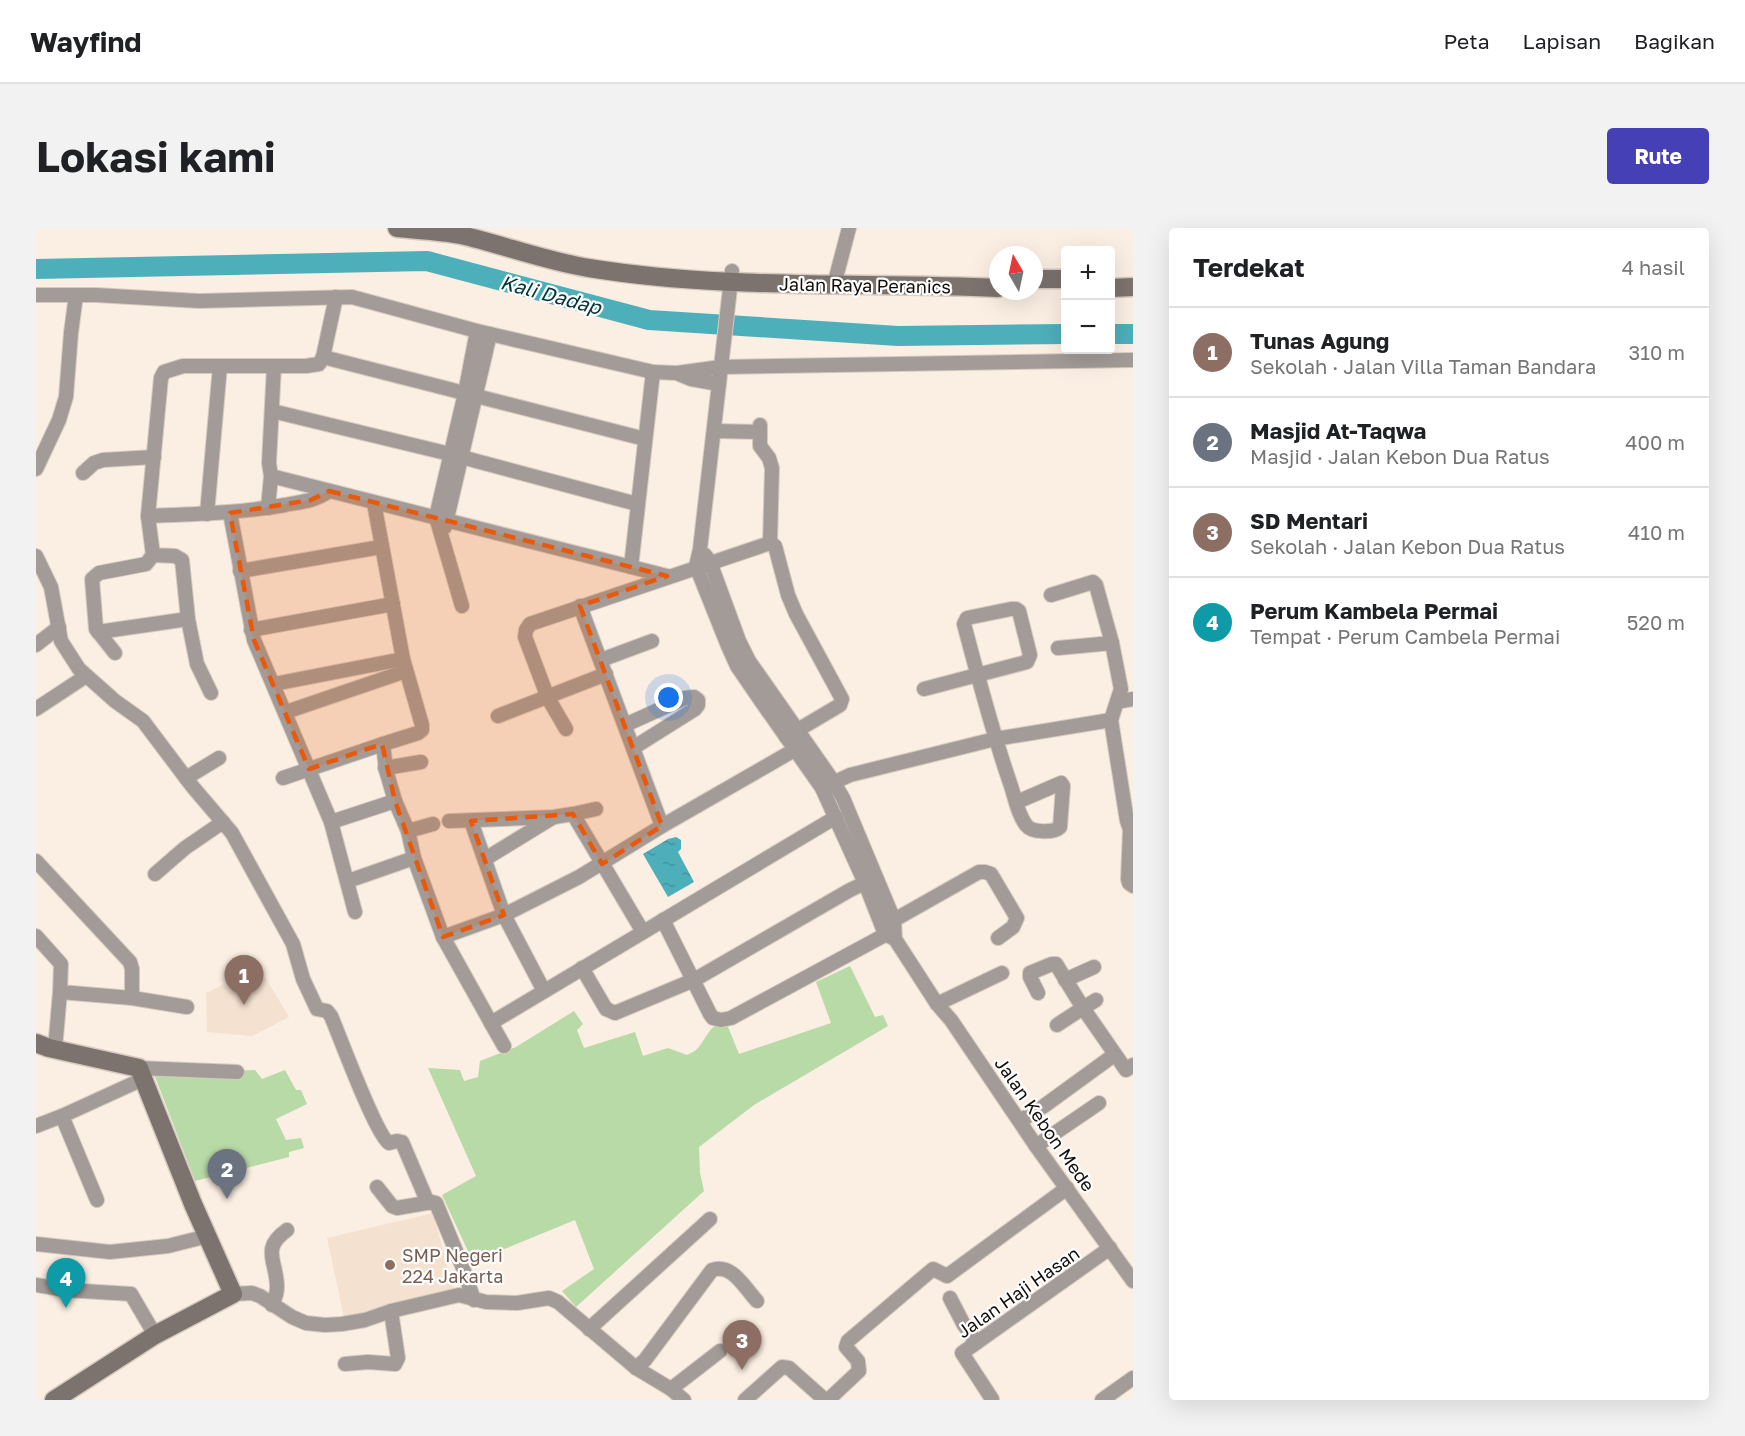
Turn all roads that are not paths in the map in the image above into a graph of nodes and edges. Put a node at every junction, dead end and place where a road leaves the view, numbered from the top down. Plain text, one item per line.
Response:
1 (397, 228) edge
2 (480, 228) edge
3 (849, 228) edge
4 (989, 278) edge
5 (835, 279) junction
6 (1043, 279) edge
7 (1061, 279) edge
8 (1115, 280) edge
9 (731, 282) junction
10 (1132, 282) edge
11 (1115, 287) edge
12 (989, 288) edge
13 (1043, 289) edge
14 (1061, 289) edge
15 (36, 295) edge
16 (76, 295) junction
17 (336, 297) junction
18 (483, 332) junction
19 (323, 357) junction
20 (1133, 360) edge
21 (220, 366) junction
22 (274, 366) junction
23 (720, 370) junction
24 (654, 372) junction
25 (470, 395) junction
26 (272, 411) junction
27 (715, 430) junction
28 (645, 439) junction
29 (455, 456) junction
30 (154, 457) junction
31 (36, 469) edge
32 (82, 473) dead end
33 (271, 476) junction
34 (329, 491) junction
35 (374, 503) junction
36 (638, 504) junction
37 (268, 508) junction
38 (230, 513) junction
39 (207, 514) junction
40 (148, 516) junction
41 (442, 523) junction
42 (770, 543) junction
43 (381, 547) junction
44 (153, 555) junction
45 (36, 556) edge
46 (703, 564) junction
47 (631, 567) junction
48 (240, 571) junction
49 (667, 576) junction
50 (1051, 595) dead end
51 (393, 604) junction
52 (462, 606) dead end
53 (580, 606) junction
54 (188, 620) junction
55 (59, 627) junction
56 (251, 630) junction
57 (98, 632) junction
58 (652, 641) dead end
59 (1112, 643) junction
60 (36, 645) edge
61 (1058, 648) dead end
62 (115, 653) dead end
63 (601, 660) junction
64 (405, 665) junction
65 (606, 674) junction
66 (978, 675) junction
67 (86, 676) junction
68 (274, 684) junction
69 (924, 689) dead end
70 (211, 693) dead end
71 (548, 698) junction
72 (1133, 699) edge
73 (1117, 702) junction
74 (36, 709) edge
75 (286, 712) junction
76 (498, 716) dead end
77 (1111, 720) junction
78 (625, 725) junction
79 (566, 729) dead end
80 (790, 733) junction
81 (995, 738) junction
82 (383, 744) junction
83 (801, 746) junction
84 (633, 748) junction
85 (219, 758) dead end
86 (421, 762) dead end
87 (385, 768) junction
88 (309, 769) junction
89 (283, 777) dead end
90 (186, 778) junction
91 (827, 785) junction
92 (395, 801) junction
93 (1017, 802) dead end
94 (596, 809) dead end
95 (573, 814) junction
96 (554, 817) junction
97 (836, 817) junction
98 (449, 821) dead end
99 (471, 821) junction
100 (223, 822) junction
101 (331, 822) junction
102 (433, 825) dead end
103 (662, 826) junction
104 (1131, 830) edge
105 (408, 831) junction
106 (414, 858) junction
107 (485, 859) junction
108 (36, 861) edge
109 (602, 864) junction
110 (155, 874) dead end
111 (348, 881) junction
112 (865, 883) junction
113 (1133, 886) edge
114 (355, 912) dead end
115 (504, 915) junction
116 (663, 920) junction
117 (891, 930) junction
118 (643, 932) junction
119 (36, 936) edge
120 (442, 937) junction
121 (998, 938) dead end
122 (1094, 967) dead end
123 (582, 968) junction
124 (1002, 973) dead end
125 (694, 980) junction
126 (1065, 980) junction
127 (544, 991) junction
128 (60, 992) junction
129 (1038, 993) dead end
130 (132, 998) junction
131 (1096, 1000) dead end
132 (937, 1004) junction
133 (188, 1007) dead end
134 (1083, 1008) junction
135 (491, 1023) junction
136 (1057, 1025) dead end
137 (36, 1043) edge
138 (504, 1046) dead end
139 (55, 1049) junction
140 (1114, 1055) junction
141 (1133, 1065) edge
142 (237, 1072) dead end
143 (141, 1073) junction
144 (1099, 1103) dead end
145 (62, 1116) junction
146 (1020, 1121) junction
147 (36, 1126) edge
148 (1036, 1146) junction
149 (377, 1187) dead end
150 (1067, 1188) junction
151 (97, 1200) dead end
152 (428, 1203) junction
153 (710, 1219) dead end
154 (287, 1230) dead end
155 (208, 1236) junction
156 (36, 1244) edge
157 (1110, 1248) junction
158 (1133, 1281) edge
159 (36, 1285) edge
160 (232, 1294) junction
161 (950, 1298) dead end
162 (474, 1300) junction
163 (757, 1301) dead end
164 (272, 1305) junction
165 (391, 1311) junction
166 (589, 1329) junction
167 (155, 1335) junction
168 (976, 1342) junction
169 (720, 1351) dead end
170 (345, 1364) dead end
171 (636, 1368) junction
172 (1133, 1378) edge
173 (671, 1389) junction
174 (992, 1398) dead end
175 (54, 1400) edge
176 (684, 1400) edge
177 (745, 1400) edge
178 (826, 1400) edge
179 (1102, 1400) edge

1 - 9 street
2 - 9 street
3 - 5 street
4 - 5 street, Jalan Raya Peranics
5 - 9 street, Jalan Raya Peranics
5 - 12 street, Jalan Raya Peranics
6 - 7 street
8 - 10 street
9 - 23 street
10 - 11 street
13 - 14 street
15 - 16 street
16 - 17 street
16 - 31 street
17 - 18 street
17 - 19 street
18 - 24 street
18 - 25 street
19 - 22 street
19 - 25 street
20 - 23 street
21 - 22 street
21 - 30 street
21 - 39 street
22 - 26 street
23 - 24 street
23 - 27 street
24 - 28 street
25 - 28 street
25 - 29 street
26 - 29 street
26 - 33 street
27 - 42 street
27 - 46 street
28 - 36 street
29 - 36 street
29 - 41 street
30 - 32 street
30 - 40 street
33 - 34 street
33 - 37 street
34 - 35 street
34 - 37 street
35 - 41 street
35 - 43 street
36 - 47 street
37 - 38 street
38 - 39 street
38 - 48 street
39 - 40 street
40 - 44 street
41 - 47 street
41 - 52 street
42 - 46 street
42 - 80 street
43 - 48 street
43 - 51 street
44 - 54 street
44 - 57 street
45 - 55 street
46 - 49 street
46 - 80 street
47 - 49 street
48 - 56 street
49 - 53 street
50 - 59 street
51 - 56 street
51 - 64 street
53 - 63 street
53 - 71 street
54 - 57 street
54 - 70 street
55 - 60 street
55 - 67 street
56 - 68 street
57 - 62 street
58 - 63 street
59 - 61 street
59 - 73 street
63 - 65 street
64 - 68 street
64 - 75 street
64 - 82 street
65 - 71 street
65 - 78 street
66 - 66 street
66 - 69 street
66 - 81 street
67 - 74 street
67 - 90 street
68 - 75 street
71 - 76 street
71 - 79 street
72 - 73 street
73 - 77 street
75 - 88 street
77 - 81 street
77 - 104 street
78 - 84 street
78 - 84 street
80 - 83 street
81 - 91 street
81 - 93 street
82 - 87 street
82 - 88 street
83 - 91 street
83 - 103 street
84 - 103 street
85 - 90 street
86 - 87 street
87 - 92 street
88 - 89 street
88 - 101 street
90 - 100 street
91 - 97 street
91 - 117 street
92 - 101 street
92 - 105 street
94 - 95 street
95 - 96 street
95 - 109 street
96 - 99 street
96 - 107 street
97 - 112 street
97 - 116 street
98 - 99 street
99 - 107 street
100 - 110 street
100 - 152 street
101 - 111 street
102 - 105 street
103 - 109 street
104 - 113 street
105 - 106 street
106 - 111 street
106 - 120 street
107 - 115 street
108 - 130 street
109 - 115 street
109 - 118 street
111 - 114 street
112 - 117 street
112 - 125 street
115 - 120 street
115 - 127 street
116 - 118 street
116 - 125 street
117 - 121 street
117 - 125 street
117 - 132 street, Jalan Kebon Mede
118 - 123 street
119 - 128 street
120 - 135 street
122 - 126 street
123 - 125 street
123 - 127 street
124 - 132 street
126 - 129 street
126 - 134 street
127 - 135 street
128 - 130 street
128 - 139 street
130 - 133 street
131 - 134 street
132 - 146 street, Jalan Kebon Mede
134 - 136 street
134 - 140 street
135 - 138 street
137 - 139 street
139 - 143 street
140 - 141 street
140 - 146 street
142 - 143 street
143 - 145 street
143 - 155 street
144 - 148 street
145 - 147 street
145 - 151 street
146 - 148 street, Jalan Kebon Mede
148 - 150 street, Jalan Kebon Mede
149 - 152 street
150 - 157 street, Jalan Kebon Mede
150 - 178 street
152 - 162 street
153 - 166 street
154 - 164 street
155 - 156 street
155 - 160 street
157 - 158 street, Jalan Kebon Mede
157 - 168 street, Jalan Haji Hasan
159 - 167 street
160 - 164 street
160 - 167 street
161 - 168 street
162 - 165 street
162 - 166 street
163 - 171 street
164 - 165 street
165 - 170 street
166 - 171 street
167 - 175 street
168 - 174 street, Jalan Haji Hasan
169 - 173 street
171 - 173 street
172 - 179 street
173 - 176 street
177 - 178 street

